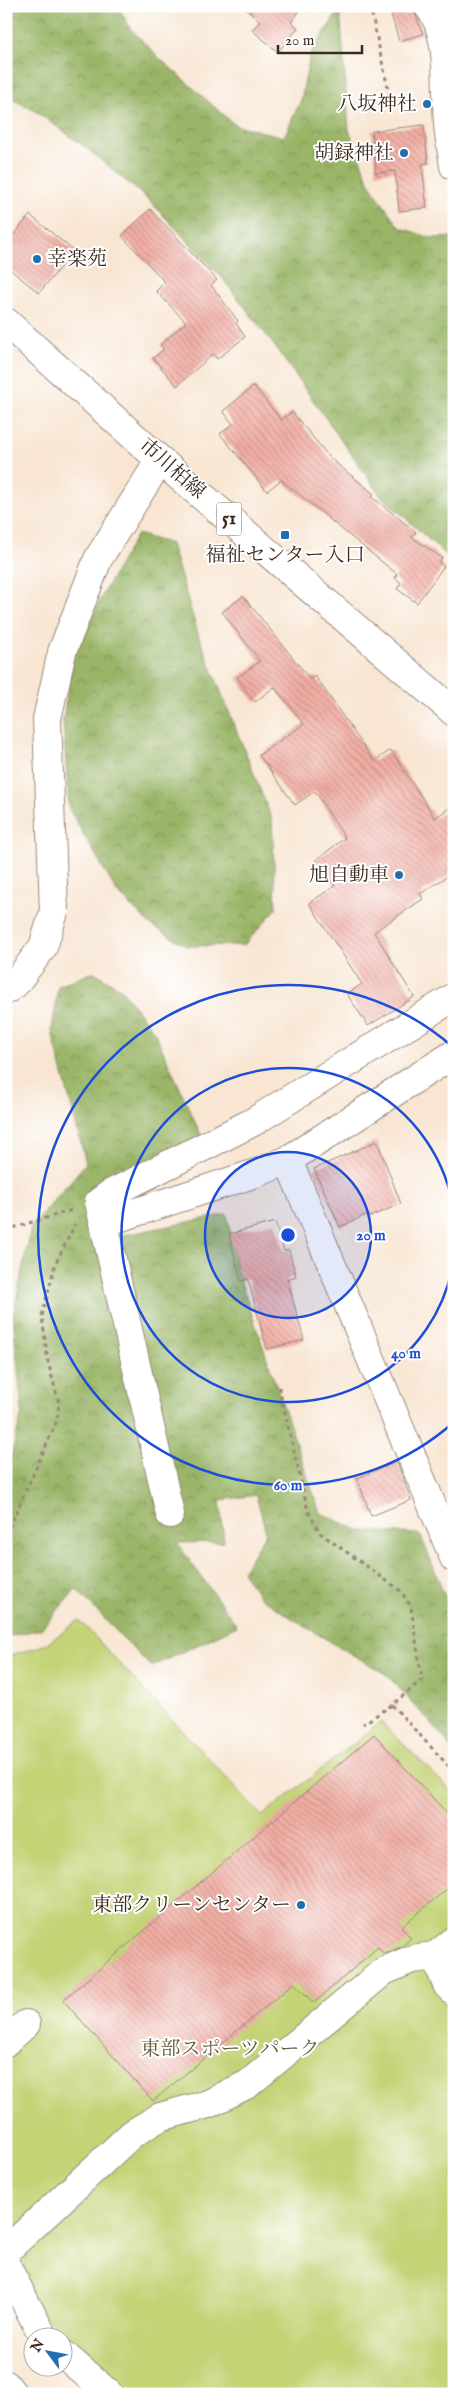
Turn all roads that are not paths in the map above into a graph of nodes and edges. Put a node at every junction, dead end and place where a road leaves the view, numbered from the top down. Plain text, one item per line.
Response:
1 (428, 6) edge
2 (454, 166) edge
3 (6, 322) edge
4 (160, 460) junction
5 (454, 712) edge
6 (6, 990) edge
7 (454, 998) edge
8 (454, 1054) edge
9 (288, 1160) junction
10 (95, 1211) junction
11 (170, 1514) dead end
12 (454, 1558) edge
13 (444, 1948) edge
14 (454, 1992) edge
15 (26, 2024) dead end
16 (6, 2042) edge
17 (6, 2252) edge
18 (6, 2265) edge
19 (39, 2328) edge
20 (72, 2362) edge
21 (6, 2384) edge
22 (13, 2394) edge
23 (109, 2394) edge

1 - 2 street
3 - 4 street, 市川柏線 / 51
4 - 5 street, 市川柏線 / 51
4 - 6 street
7 - 10 street
8 - 9 street
9 - 10 street
9 - 12 street
10 - 11 street
13 - 14 street
13 - 17 street
15 - 16 street
18 - 19 street
20 - 23 street
21 - 22 street

